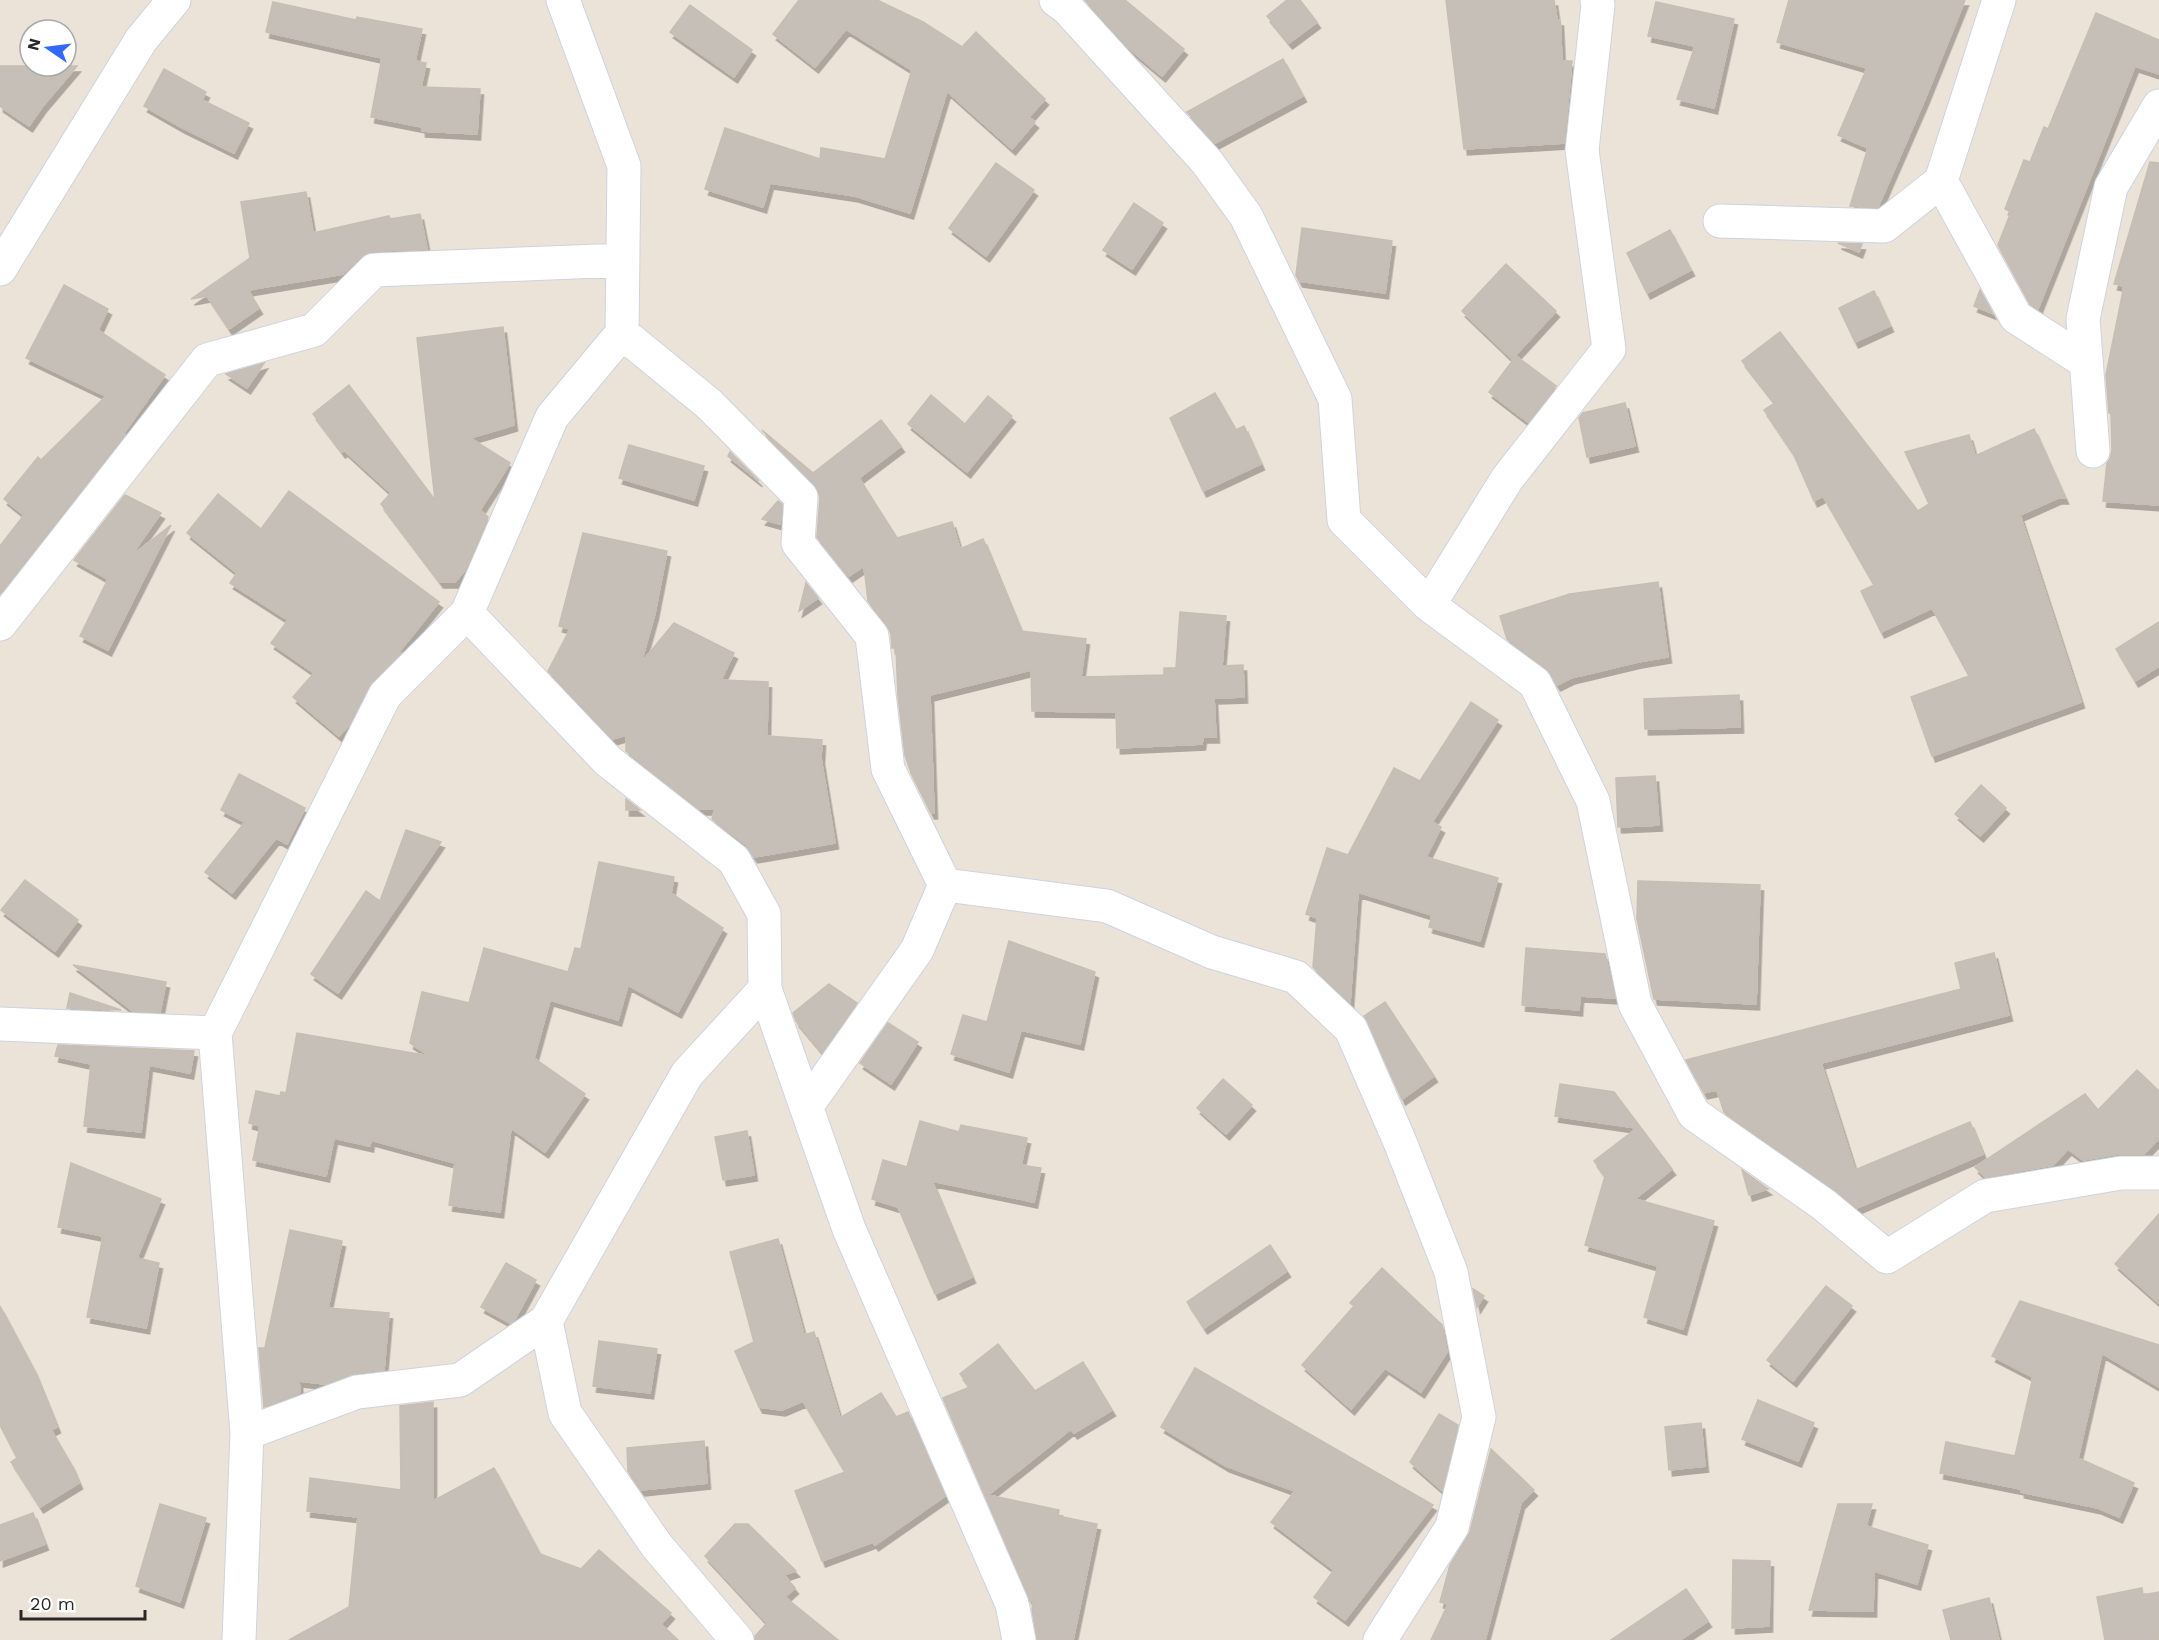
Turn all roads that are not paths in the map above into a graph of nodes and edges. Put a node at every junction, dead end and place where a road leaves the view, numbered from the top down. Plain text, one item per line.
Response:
1 (174, 0) edge
2 (563, 0) edge
3 (1056, 0) edge
4 (1597, 0) edge
5 (1999, 0) edge
6 (2159, 106) edge
7 (1941, 181) junction
8 (1720, 221) dead end
9 (623, 260) junction
10 (0, 269) edge
11 (622, 333) junction
12 (2086, 362) junction
13 (2093, 451) dead end
14 (1429, 605) junction
15 (467, 613) junction
16 (0, 624) edge
17 (945, 885) junction
18 (765, 989) junction
19 (0, 1024) edge
20 (215, 1033) junction
21 (806, 1107) junction
22 (2159, 1173) edge
23 (546, 1321) junction
24 (247, 1433) junction
25 (239, 1640) edge
26 (737, 1640) edge
27 (1019, 1640) edge
28 (1380, 1640) edge

1 - 10 street
2 - 9 street
3 - 14 street
4 - 14 street
5 - 7 street
6 - 12 street
7 - 8 street
7 - 12 street
9 - 11 street
9 - 16 street
11 - 15 street
11 - 17 street
12 - 13 street
14 - 22 street
15 - 18 street
15 - 20 street
17 - 21 street
17 - 28 street
18 - 21 street
18 - 23 street
19 - 20 street
20 - 24 street
21 - 27 street
23 - 24 street
23 - 26 street
24 - 25 street

